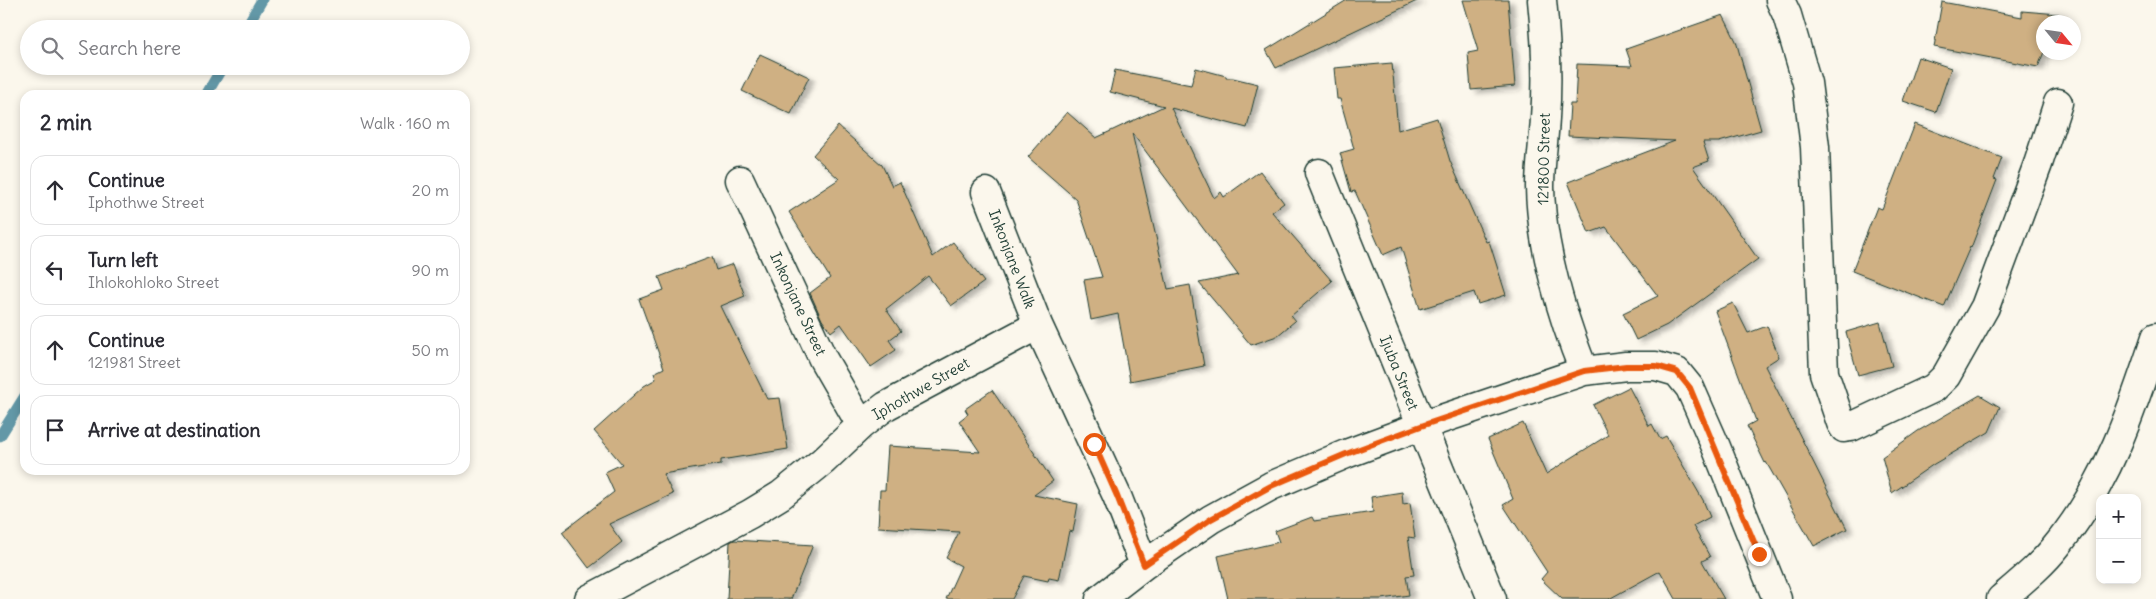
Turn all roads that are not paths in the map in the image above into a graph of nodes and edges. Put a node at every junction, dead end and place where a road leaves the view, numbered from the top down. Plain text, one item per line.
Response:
1 (1542, 0) edge
2 (1780, 0) edge
3 (2058, 103) dead end
4 (1320, 173) dead end
5 (740, 180) dead end
6 (986, 192) dead end
7 (1038, 325) junction
8 (2156, 337) edge
9 (1584, 371) junction
10 (860, 425) junction
11 (1421, 426) junction
12 (1144, 565) junction
13 (589, 599) edge
14 (1100, 599) edge
15 (1492, 599) edge
16 (1777, 599) edge
17 (2001, 599) edge

1 - 9 street, 121800 Street
2 - 3 street
4 - 11 street, Ijuba Street
5 - 10 street, Inkonjane Street
6 - 7 street, Inkonjane Walk
7 - 10 street, Iphothwe Street
7 - 12 street
8 - 17 street
9 - 11 street
9 - 16 street
10 - 13 street, Iphothwe Street
11 - 12 street
11 - 15 street, Ijuba Street
12 - 14 street

